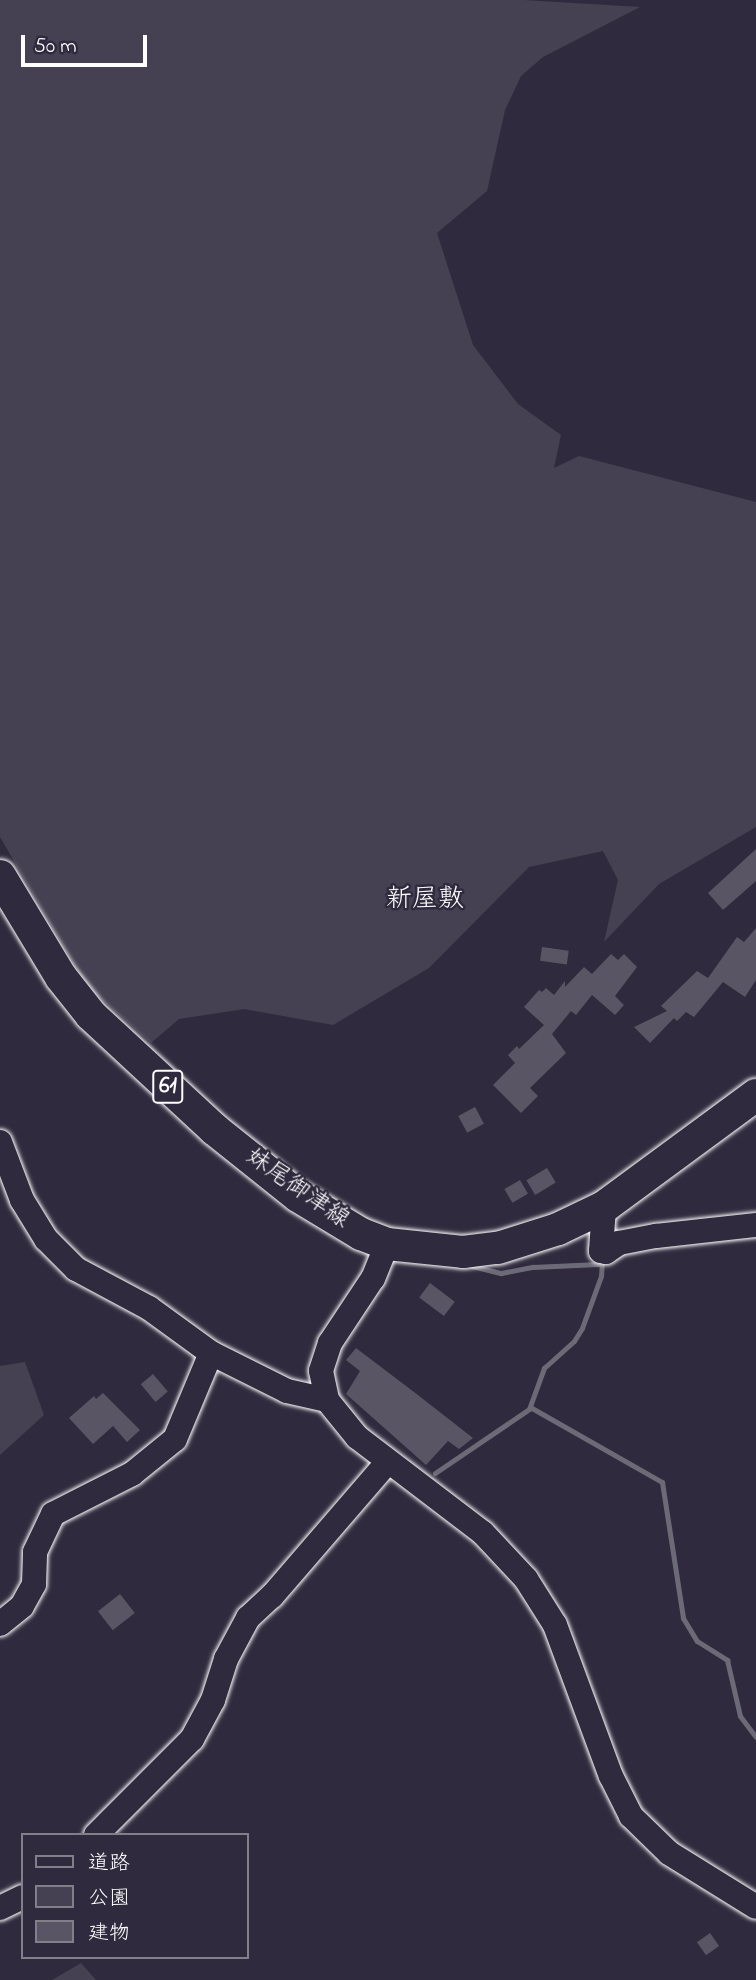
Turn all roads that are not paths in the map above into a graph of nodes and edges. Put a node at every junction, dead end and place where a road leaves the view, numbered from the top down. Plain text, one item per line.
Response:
1 (0, 876) edge
2 (756, 1095) edge
3 (0, 1142) edge
4 (604, 1207) junction
5 (756, 1225) edge
6 (387, 1244) junction
7 (211, 1353) junction
8 (327, 1400) junction
9 (387, 1462) junction
10 (0, 1624) edge
11 (98, 1833) edge
12 (21, 1898) edge
13 (756, 1907) edge
14 (0, 1909) edge

1 - 6 main road, 妹尾御津線 / 61
2 - 4 main road, 妹尾御津線 / 61
3 - 7 street
4 - 5 street
4 - 6 main road, 妹尾御津線 / 61
6 - 8 street
7 - 8 street
7 - 10 street
8 - 9 street
9 - 11 street
9 - 13 street
12 - 14 street

